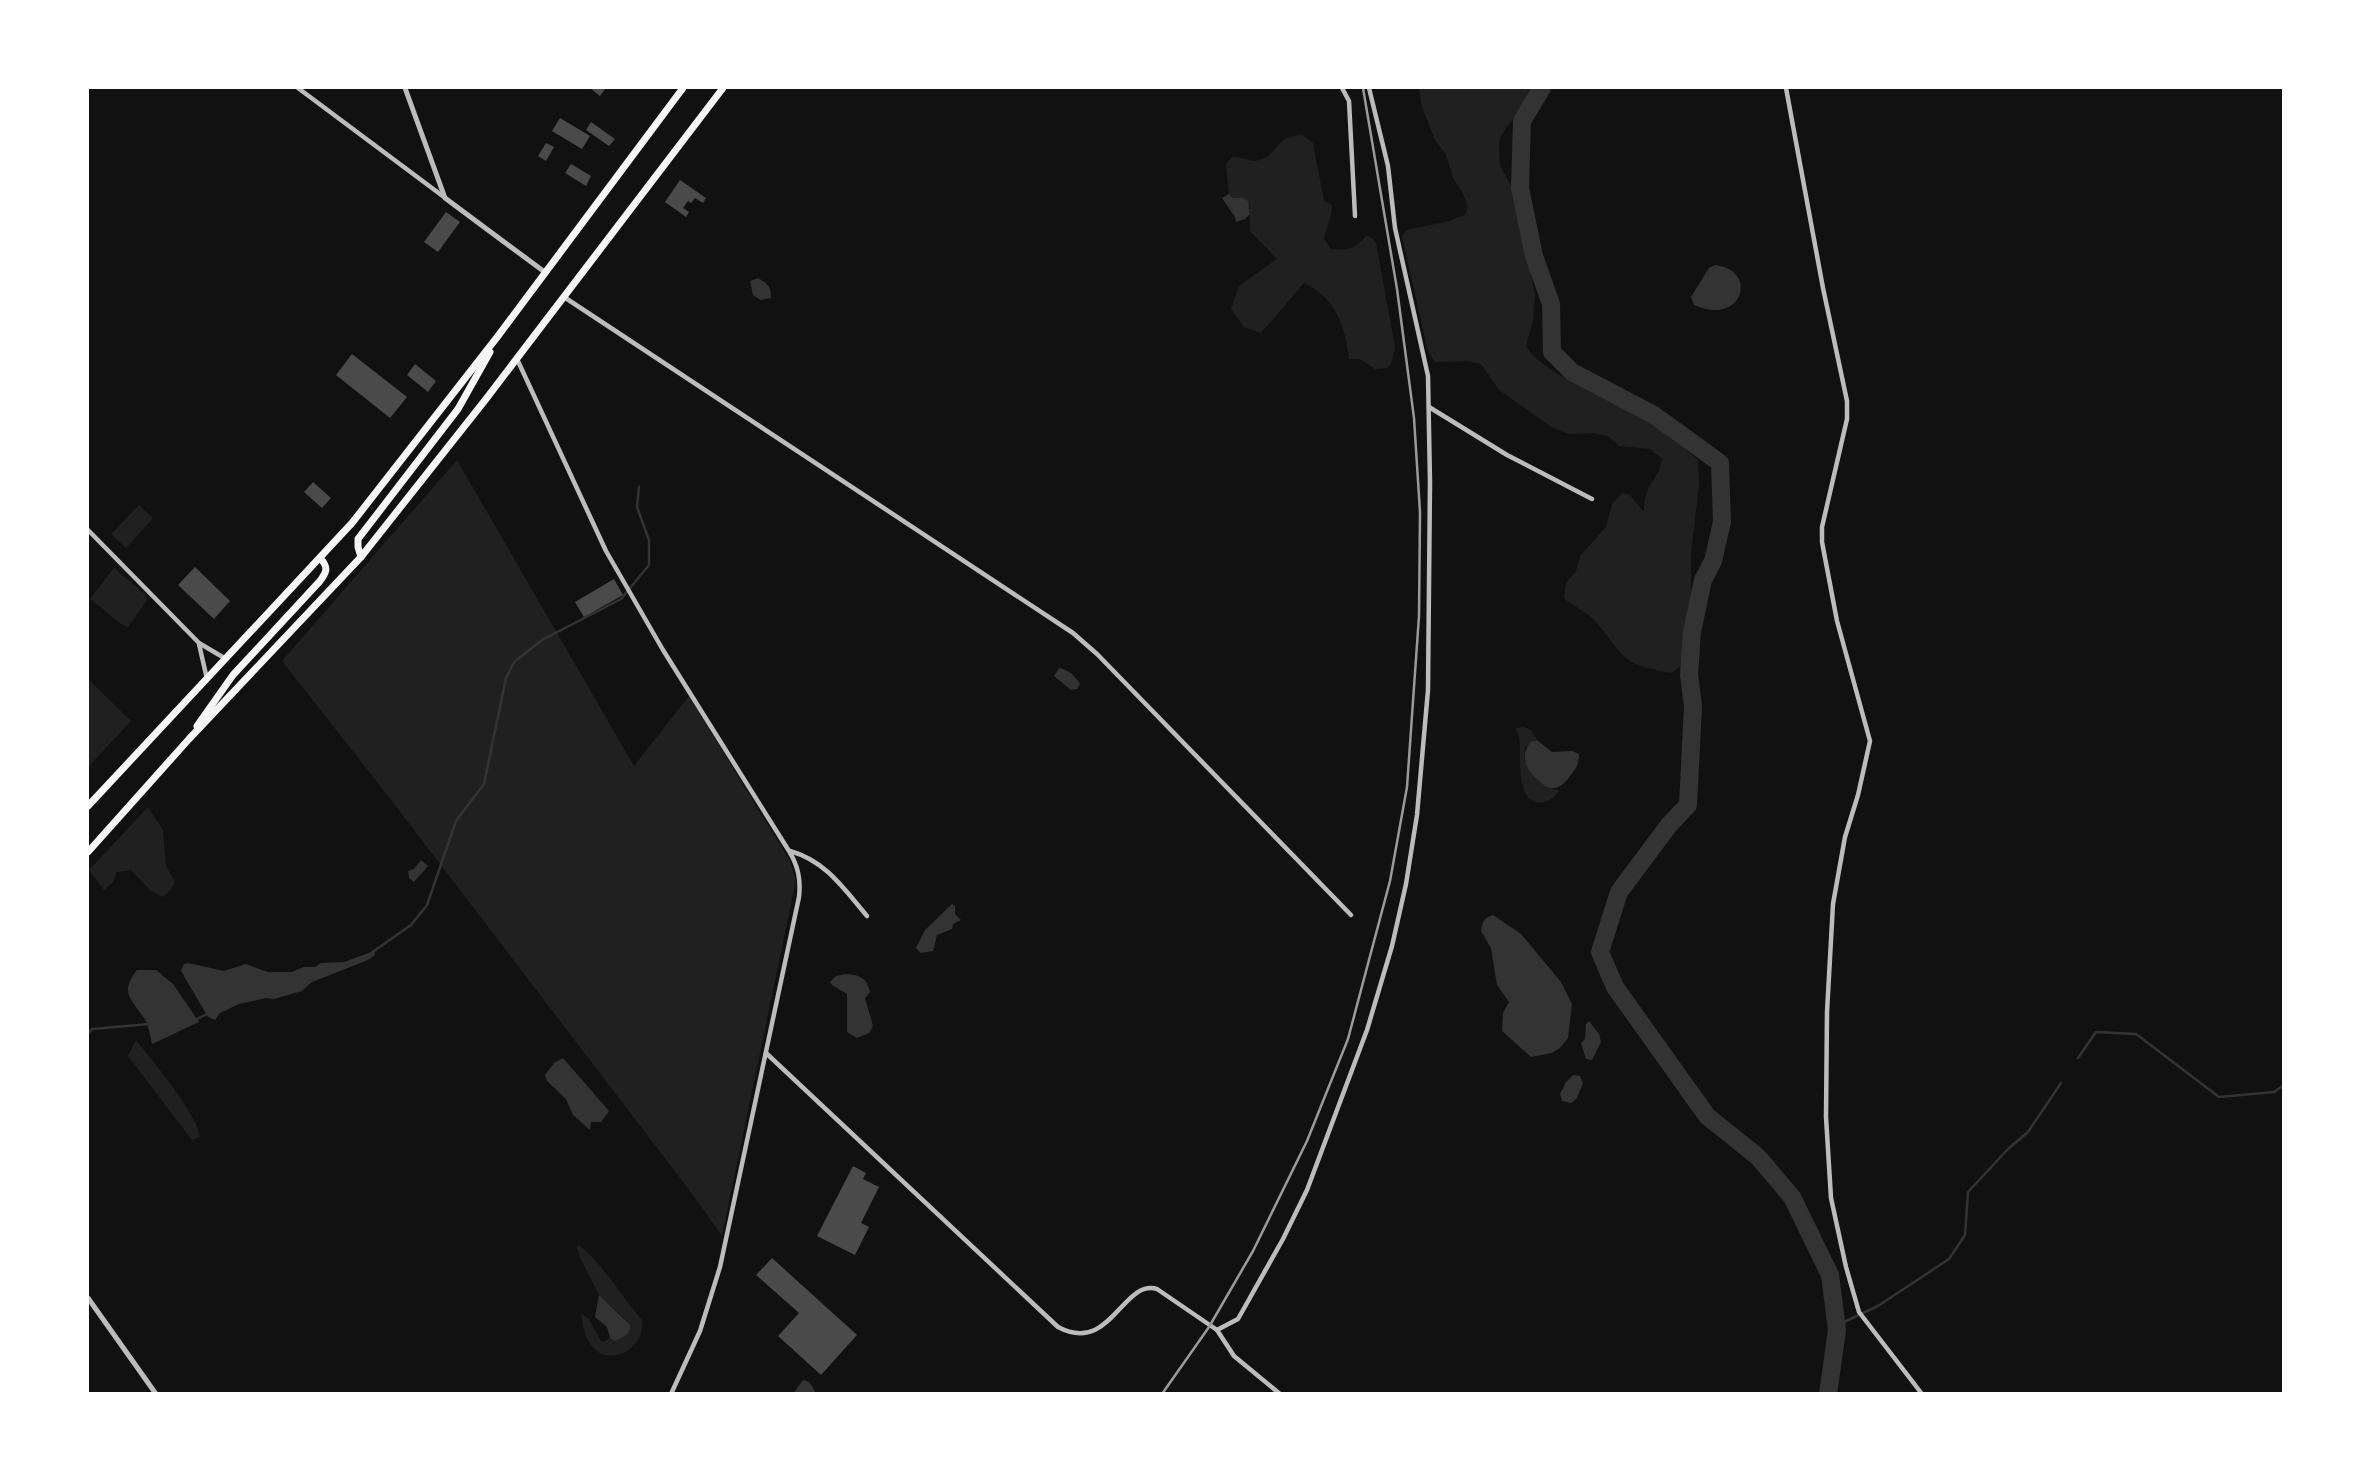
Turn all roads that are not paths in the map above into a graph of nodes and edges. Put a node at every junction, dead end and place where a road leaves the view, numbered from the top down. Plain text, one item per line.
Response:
1 (298, 88) edge
2 (405, 88) edge
3 (683, 88) edge
4 (723, 88) edge
5 (1342, 88) edge
6 (1369, 88) edge
7 (1786, 88) edge
8 (445, 198) junction
9 (1354, 216) dead end
10 (545, 273) junction
11 (564, 297) junction
12 (498, 336) junction
13 (517, 359) junction
14 (1429, 407) junction
15 (1592, 499) dead end
16 (88, 530) edge
17 (361, 556) junction
18 (321, 559) junction
19 (199, 643) junction
20 (226, 659) junction
21 (207, 679) junction
22 (189, 739) junction
23 (88, 806) edge
24 (789, 851) junction
25 (88, 852) edge
26 (1351, 915) dead end
27 (867, 916) dead end
28 (766, 1053) junction
29 (88, 1298) edge
30 (1217, 1330) junction
31 (156, 1394) edge
32 (671, 1394) edge
33 (1280, 1394) edge
34 (1922, 1394) edge

1 - 8 street
2 - 8 street
3 - 10 highway
4 - 11 highway
5 - 9 street
6 - 14 street
7 - 34 street
8 - 10 street
10 - 12 highway
11 - 13 highway
11 - 26 street
12 - 17 highway
12 - 18 highway
13 - 17 highway
13 - 24 street
14 - 15 street
14 - 30 street
16 - 19 street
17 - 22 highway
18 - 20 highway
18 - 22 highway
19 - 20 street
19 - 21 street
20 - 21 highway
21 - 23 highway
22 - 25 highway
24 - 27 street
24 - 28 street
28 - 30 street
28 - 32 street
29 - 31 street
30 - 33 street

